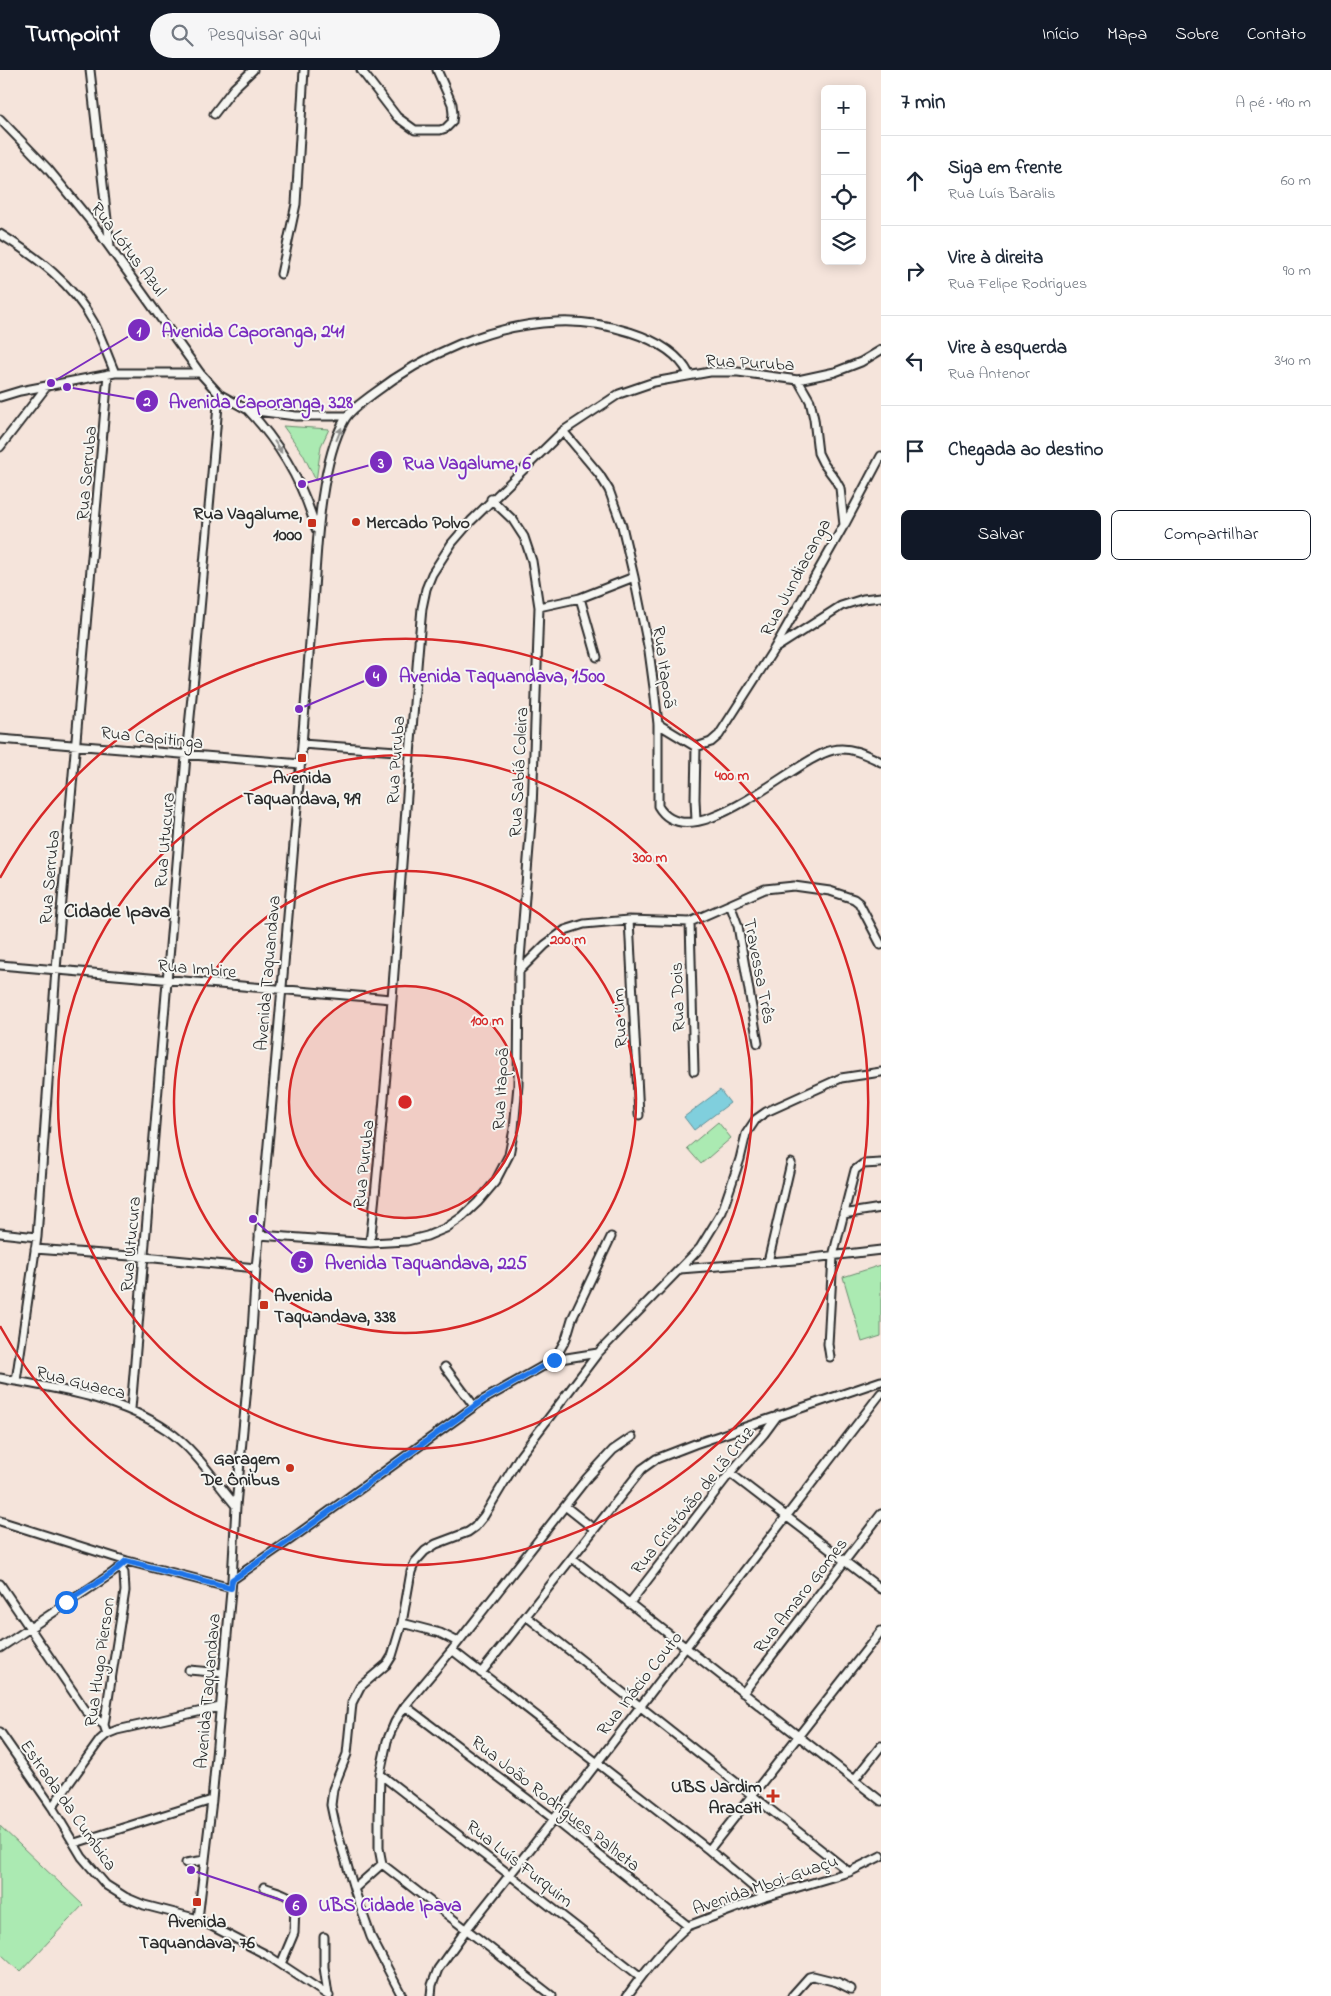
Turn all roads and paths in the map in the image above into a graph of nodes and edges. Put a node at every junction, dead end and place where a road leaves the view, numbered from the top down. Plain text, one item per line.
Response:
1 (90, 70) edge
2 (253, 70) edge
3 (303, 70) edge
4 (361, 70) edge
5 (437, 70) edge
6 (214, 114) dead end
7 (0, 119) edge
8 (0, 234) edge
9 (110, 249) junction
10 (281, 274) dead end
11 (881, 350) edge
12 (200, 373) junction
13 (112, 374) junction
14 (689, 374) junction
15 (798, 380) junction
16 (47, 386) junction
17 (219, 394) junction
18 (0, 397) edge
19 (248, 410) junction
20 (346, 416) junction
21 (563, 431) junction
22 (0, 447) edge
23 (880, 461) edge
24 (492, 499) junction
25 (844, 525) junction
26 (317, 533) junction
27 (634, 577) junction
28 (881, 597) edge
29 (580, 598) junction
30 (540, 607) junction
31 (774, 650) junction
32 (597, 657) dead end
33 (658, 724) junction
34 (0, 738) edge
35 (76, 744) junction
36 (302, 744) junction
37 (696, 747) junction
38 (410, 752) junction
39 (186, 756) junction
40 (881, 762) edge
41 (300, 764) junction
42 (696, 821) junction
43 (730, 904) junction
44 (629, 920) junction
45 (690, 922) junction
46 (881, 945) edge
47 (0, 965) edge
48 (56, 969) junction
49 (519, 971) junction
50 (168, 980) junction
51 (281, 990) junction
52 (391, 999) junction
53 (758, 1043) dead end
54 (694, 1070) dead end
55 (881, 1072) edge
56 (639, 1115) dead end
57 (791, 1163) dead end
58 (881, 1163) edge
59 (881, 1208) edge
60 (843, 1214) junction
61 (0, 1233) edge
62 (259, 1236) junction
63 (37, 1237) junction
64 (611, 1237) dead end
65 (370, 1243) junction
66 (35, 1249) junction
67 (881, 1250) edge
68 (833, 1256) junction
69 (144, 1257) junction
70 (768, 1262) junction
71 (256, 1268) junction
72 (679, 1270) junction
73 (598, 1353) junction
74 (830, 1357) dead end
75 (554, 1360) junction
76 (445, 1368) dead end
77 (0, 1378) edge
78 (16, 1381) junction
79 (881, 1381) edge
80 (881, 1394) edge
81 (474, 1406) junction
82 (131, 1409) junction
83 (778, 1415) junction
84 (632, 1437) dead end
85 (730, 1473) junction
86 (236, 1506) junction
87 (565, 1506) junction
88 (881, 1514) edge
89 (787, 1515) junction
90 (0, 1522) edge
91 (594, 1529) junction
92 (572, 1558) junction
93 (126, 1561) junction
94 (845, 1561) junction
95 (120, 1567) junction
96 (232, 1580) junction
97 (0, 1584) edge
98 (231, 1588) junction
99 (881, 1589) edge
100 (630, 1604) junction
101 (526, 1616) junction
102 (402, 1623) junction
103 (30, 1627) junction
104 (881, 1631) edge
105 (458, 1642) junction
106 (685, 1647) junction
107 (0, 1648) edge
108 (452, 1650) junction
109 (189, 1670) dead end
110 (223, 1673) junction
111 (481, 1673) junction
112 (743, 1693) junction
113 (405, 1706) junction
114 (640, 1706) junction
115 (220, 1707) junction
116 (104, 1725) junction
117 (0, 1732) edge
118 (107, 1734) junction
119 (799, 1736) junction
120 (881, 1746) edge
121 (597, 1763) junction
122 (380, 1774) junction
123 (854, 1780) junction
124 (753, 1794) junction
125 (212, 1800) junction
126 (881, 1801) edge
127 (52, 1807) junction
128 (554, 1819) junction
129 (75, 1843) junction
130 (709, 1850) junction
131 (881, 1856) edge
132 (205, 1860) junction
133 (186, 1863) dead end
134 (382, 1864) junction
135 (849, 1872) junction
136 (511, 1874) junction
137 (264, 1887) dead end
138 (354, 1889) junction
139 (765, 1897) junction
140 (198, 1919) junction
141 (688, 1926) junction
142 (466, 1930) junction
143 (324, 1937) dead end
144 (282, 1964) junction
145 (641, 1977) junction
146 (852, 1989) dead end
147 (329, 1995) edge
148 (402, 1996) edge
149 (431, 1996) edge
150 (552, 1996) edge
151 (627, 1996) edge
152 (792, 1996) edge

1 - 9 street
2 - 6 street
3 - 10 street
4 - 5 street
7 - 9 street, Rua Lótus Azul
8 - 13 street
9 - 12 street, Rua Lótus Azul
11 - 15 street, Rua Puruba
12 - 13 street
12 - 17 street, Rua Lótus Azul
13 - 16 street
13 - 35 street, Rua Serruba
14 - 15 street, Rua Puruba
14 - 20 street
14 - 21 street, Rua Puruba
15 - 25 street, Rua Jundiacanga
16 - 18 street
16 - 22 street
17 - 19 street, Rua Lótus Azul
17 - 39 street, Rua Utucura
19 - 20 street, Rua Lótus Azul
19 -> 26 street
26 -> 20 street, Avenida Taquandava
21 - 24 street, Rua Puruba
21 - 27 street, Rua Itapoã
23 - 25 street
24 - 30 street, Rua Sabiá Coleira
24 - 38 street, Rua Puruba
25 - 31 street, Rua Jundiacanga
26 - 36 street, Avenida Taquandava
27 - 29 street
27 - 33 street, Rua Itapoã
28 - 31 street
29 - 30 street
29 - 32 street
30 - 49 street, Rua Sabiá Coleira
31 - 37 street
33 - 37 street, Rua Itapoã
33 - 42 street
34 - 35 street, Rua Capitinga
35 - 39 street, Rua Capitinga
35 - 48 street, Rua Serruba
36 - 38 street
36 - 41 street, Avenida Taquandava
37 - 42 street
38 - 52 street, Rua Puruba
39 - 41 street, Rua Capitinga
39 - 50 street, Rua Utucura
40 - 42 street
41 - 51 street, Avenida Taquandava
43 - 45 street
43 - 46 street
43 - 53 street, Travessa Três
44 - 45 street
44 - 49 street
44 - 56 street, Rua Um
45 - 54 street, Rua Dois
47 - 48 street, Rua Imbire
48 - 50 street, Rua Imbire
48 - 63 street, Rua Serruba
49 - 65 street, Rua Itapoã
50 - 51 street, Rua Imbire
50 - 69 street, Rua Utucura
51 - 52 street, Rua Imbire
51 - 62 street, Avenida Taquandava
52 - 65 street, Rua Puruba
55 - 72 street
57 - 70 street
58 - 60 street
59 - 60 street
60 - 68 street
61 - 63 street
62 - 65 street, Rua Itapoã
62 - 71 street, Avenida Taquandava
63 - 66 street, Rua Serruba
64 - 75 street
66 - 69 street
66 - 78 street, Rua Serruba
67 - 68 street
68 - 70 street
68 - 74 street
69 - 71 street
69 - 82 street, Rua Utucura
70 - 72 street
71 - 86 street, Avenida Taquandava
72 - 73 street
73 - 75 street
73 - 102 street
75 - 81 street
76 - 81 street
77 - 78 street, Rua Guaeca
78 - 82 street, Rua Guaeca
79 - 83 street
80 - 89 street, Rua Inácio Couto
81 - 96 street
82 - 86 street, Rua Guaeca
83 - 85 street, Rua Cristóvão de Lã Cruz
83 - 91 street
84 - 87 street
85 - 89 street
85 - 100 street, Rua Cristóvão de Lã Cruz
86 - 96 street, Avenida Taquandava
87 - 91 street
87 - 105 street
88 - 94 street, Rua Amaro Gomes
89 - 94 street
89 - 106 street, Rua Inácio Couto
90 - 93 street
91 - 92 street
92 - 100 street
92 - 101 street
93 - 95 street
93 - 98 street
94 - 99 street
94 - 112 street, Rua Amaro Gomes
95 - 103 street
95 - 116 street, Rua Hugo Pierson
96 - 98 street, Avenida Taquandava
97 - 103 street
98 - 110 street, Avenida Taquandava
100 - 106 street
101 - 111 street
101 - 114 street
102 - 105 street
102 - 138 street
103 - 107 street
103 - 116 street
104 - 119 street
105 - 108 street
106 - 112 street
106 - 114 street, Rua Inácio Couto
108 - 111 street
108 - 113 street
109 - 110 street
110 - 115 street, Avenida Taquandava
111 - 121 street
112 - 119 street
113 - 122 street
113 - 128 street, Rua João Rodrigues Palheta
114 - 121 street, Rua Inácio Couto
114 - 124 street
115 - 118 street
115 - 125 street, Avenida Taquandava
116 - 118 street, Rua Hugo Pierson
117 - 127 street, Estrada da Cumbica
118 - 127 street, Rua Hugo Pierson
119 - 123 street
119 - 124 street
120 - 123 street
121 - 128 street, Rua Inácio Couto
121 - 130 street
122 - 134 street
122 - 136 street, Rua Luís Furquim
123 - 126 street
124 - 130 street
124 - 135 street
125 - 129 street
125 - 132 street, Avenida Taquandava
127 - 129 street, Estrada da Cumbica
128 - 136 street, Rua Inácio Couto
128 - 141 street, Rua João Rodrigues Palheta
129 - 140 street, Estrada da Cumbica
130 - 139 street
131 - 135 street, Avenida Mboi-Guaçu
132 - 133 street
132 - 140 street, Avenida Taquandava
134 - 138 street
134 - 142 street
135 - 139 street, Avenida Mboi-Guaçu
136 - 142 street, Rua Inácio Couto
136 - 145 street, Rua Luís Furquim
137 - 144 street
138 - 148 street
139 - 141 street, Avenida Mboi-Guaçu
140 - 144 street, Estrada da Cumbica
141 - 145 street, Avenida Mboi-Guaçu
142 - 149 street, Rua Inácio Couto
142 - 150 street
143 - 147 street
144 - 147 street, Estrada da Cumbica
145 - 151 street, Avenida Mboi-Guaçu
146 - 152 street

